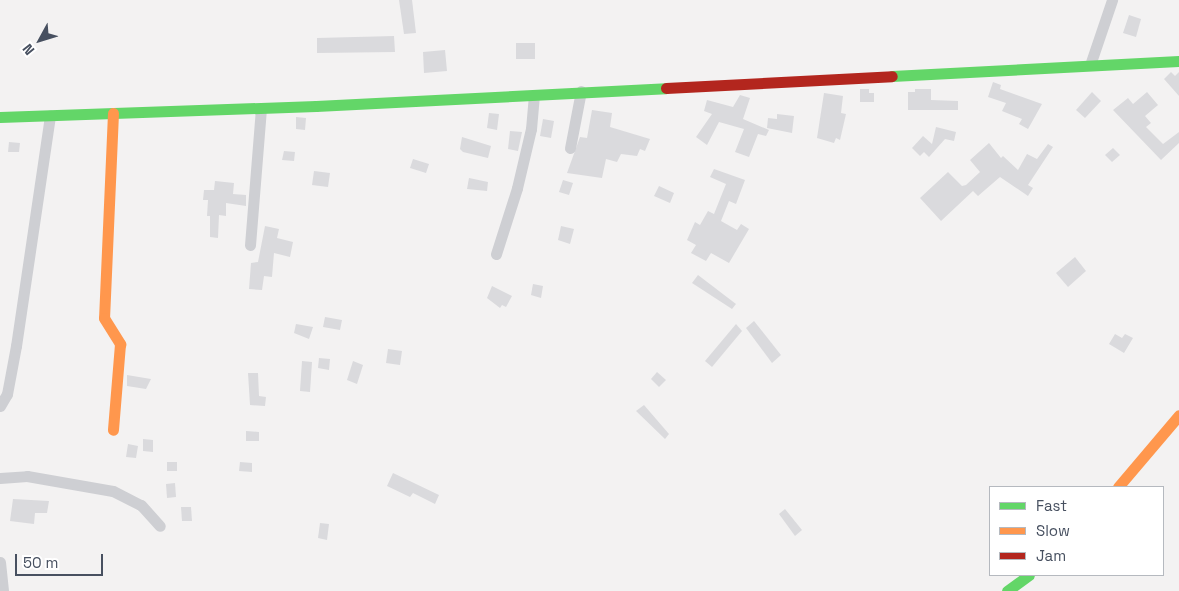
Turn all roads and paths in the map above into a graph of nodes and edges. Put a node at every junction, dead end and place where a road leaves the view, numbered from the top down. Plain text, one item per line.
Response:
1 (1112, 0) edge
2 (1179, 61) edge
3 (1090, 65) junction
4 (581, 91) junction
5 (534, 95) junction
6 (261, 108) junction
7 (113, 113) junction
8 (50, 116) junction
9 (0, 117) edge
10 (570, 148) dead end
11 (250, 245) dead end
12 (496, 254) dead end
13 (0, 406) edge
14 (1179, 415) edge
15 (113, 430) dead end
16 (0, 478) edge
17 (1119, 486) edge
18 (160, 526) dead end
19 (0, 562) edge
20 (1027, 576) edge
21 (2, 591) edge
22 (1007, 591) edge

1 - 3 street
2 - 3 street
3 - 4 street
4 - 5 street
4 - 10 street
5 - 6 street
5 - 12 street
6 - 7 street
6 - 11 street
7 - 8 street
7 - 15 street
8 - 9 street
8 - 13 street
14 - 17 street
16 - 18 street
19 - 21 street
20 - 22 street

